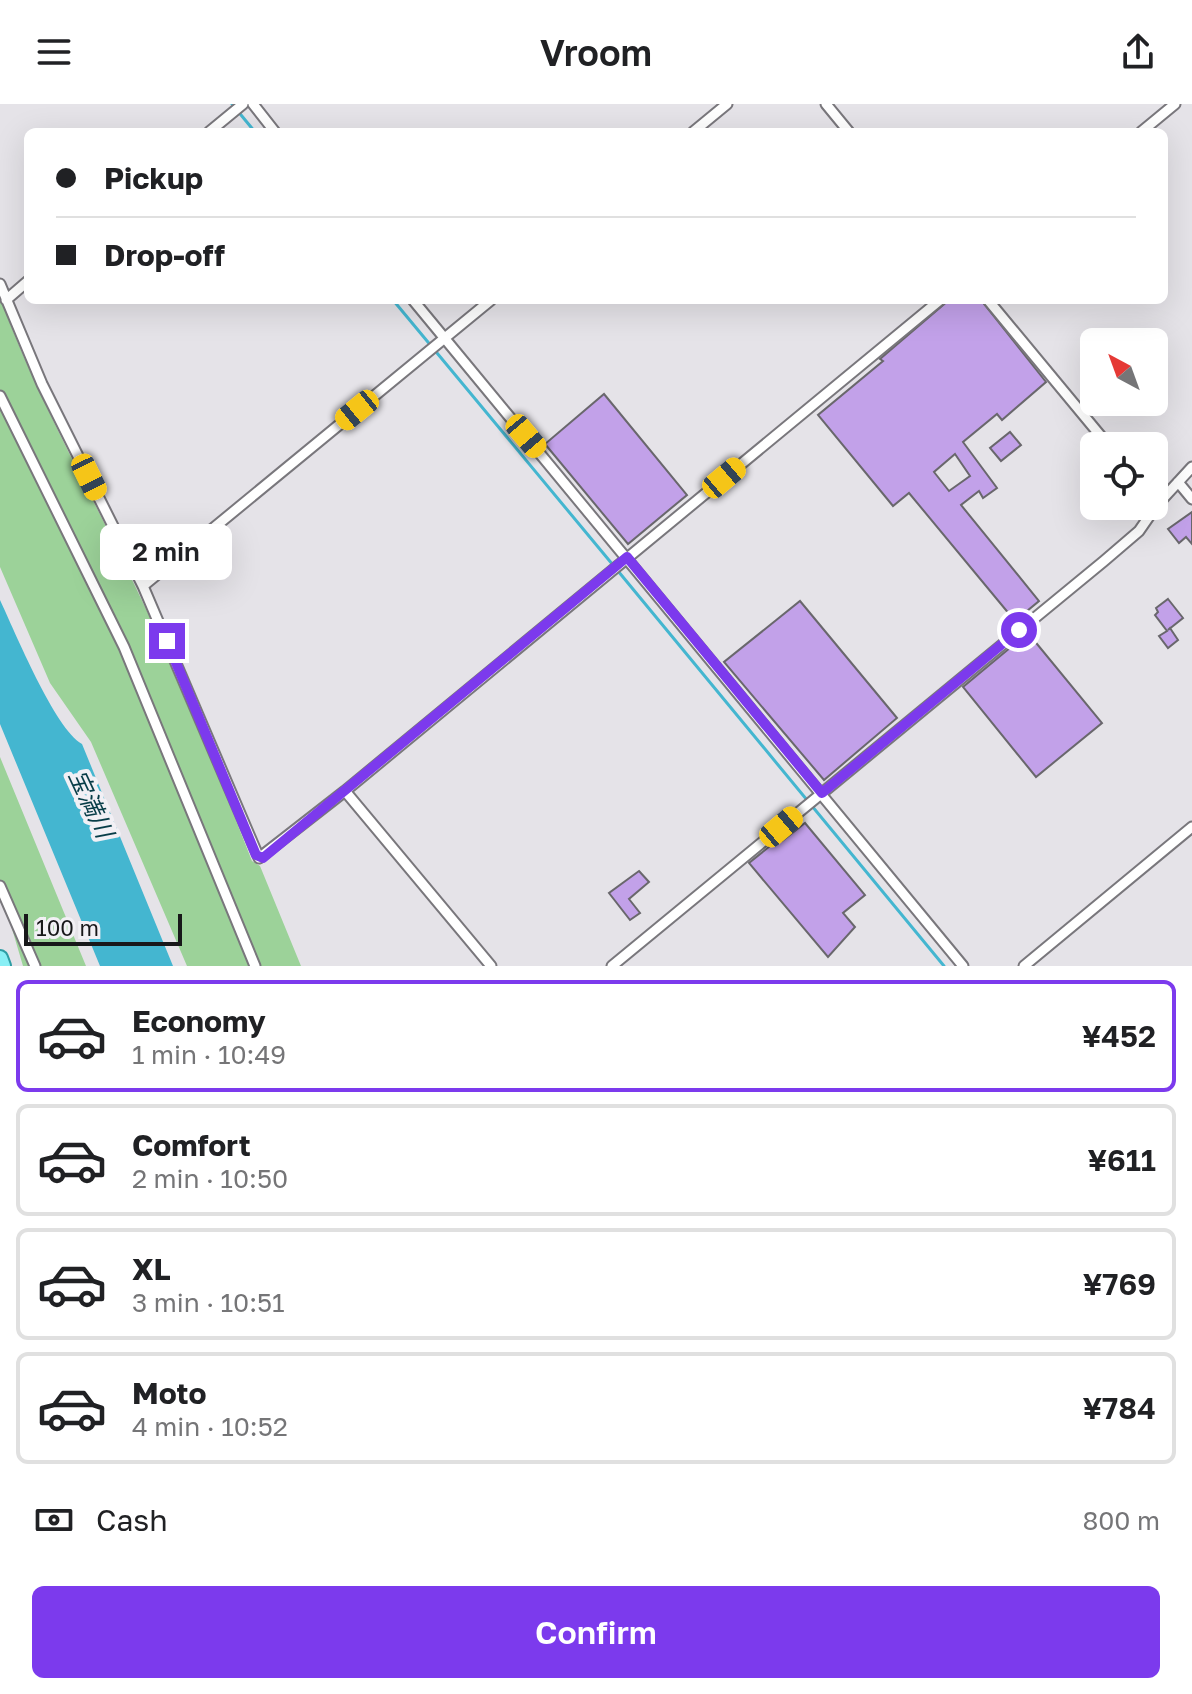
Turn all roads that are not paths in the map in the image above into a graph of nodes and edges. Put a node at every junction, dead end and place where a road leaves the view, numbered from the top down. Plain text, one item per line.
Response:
1 (253, 104) edge
2 (727, 104) edge
3 (826, 104) edge
4 (1175, 104) edge
5 (242, 105) edge
6 (214, 128) edge
7 (272, 128) edge
8 (698, 128) edge
9 (846, 128) edge
10 (1146, 128) edge
11 (0, 284) edge
12 (24, 284) edge
13 (6, 300) junction
14 (416, 304) edge
15 (486, 304) edge
16 (935, 304) edge
17 (991, 304) edge
18 (442, 341) junction
19 (0, 396) edge
20 (1097, 432) edge
21 (1192, 467) edge
22 (1178, 482) junction
23 (1168, 491) edge
24 (1192, 499) edge
25 (1145, 520) edge
26 (624, 560) junction
27 (143, 586) junction
28 (345, 791) junction
29 (818, 796) junction
30 (1192, 827) edge
31 (0, 886) edge
32 (0, 958) edge
33 (3, 966) edge
34 (35, 966) edge
35 (255, 966) edge
36 (491, 966) edge
37 (612, 966) edge
38 (963, 966) edge
39 (1024, 966) edge

1 - 7 street
2 - 8 street
3 - 9 street
4 - 10 street
5 - 6 street
11 - 13 street
12 - 13 street
13 - 27 street
14 - 18 street
15 - 18 street
16 - 26 street
17 - 20 street
18 - 26 street
18 - 27 street
19 - 35 street
21 - 22 street
22 - 23 street
22 - 24 street
25 - 29 street
26 - 28 street
26 - 29 street
27 - 28 street
28 - 36 street
29 - 37 street
29 - 38 street
30 - 39 street
31 - 34 street
32 - 33 main road

